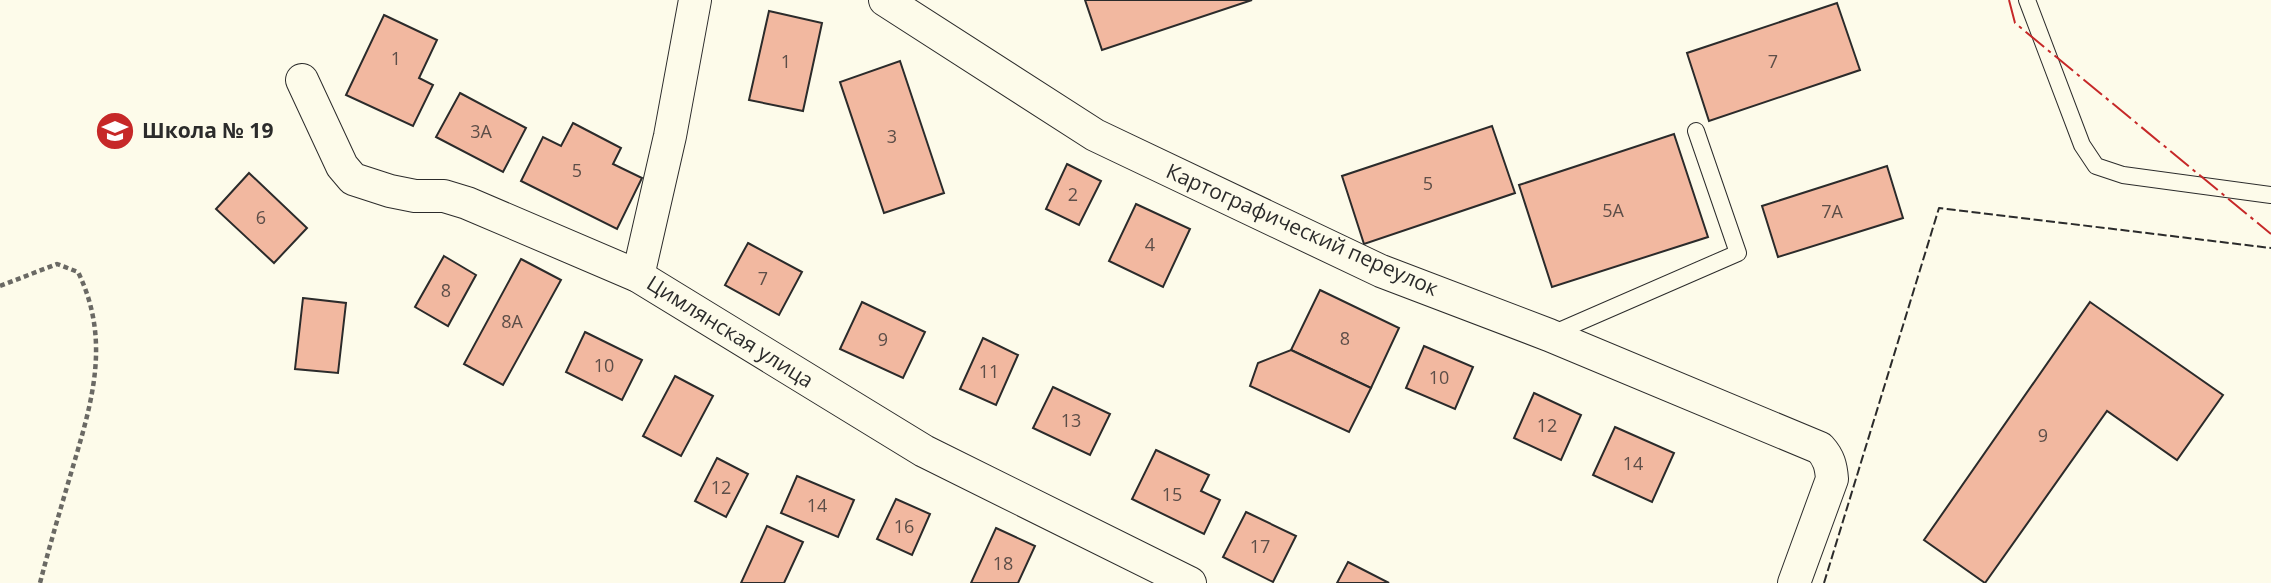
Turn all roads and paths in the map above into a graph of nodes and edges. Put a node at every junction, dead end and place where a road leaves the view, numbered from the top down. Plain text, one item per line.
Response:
1 (695, 0) edge
2 (886, 0) edge
3 (2027, 0) edge
4 (302, 80) dead end
5 (1696, 131) dead end
6 (2271, 195) edge
7 (638, 275) junction
8 (0, 286) edge
9 (1549, 335) junction
10 (40, 583) edge
11 (1189, 583) edge
12 (1794, 583) edge

1 - 7 street
2 - 9 street, Картографический переулок
3 - 6 lane
4 - 7 street, Цимлянская улица
5 - 9 lane
7 - 11 street, Цимлянская улица
8 - 10 path
9 - 12 street, Картографический переулок

